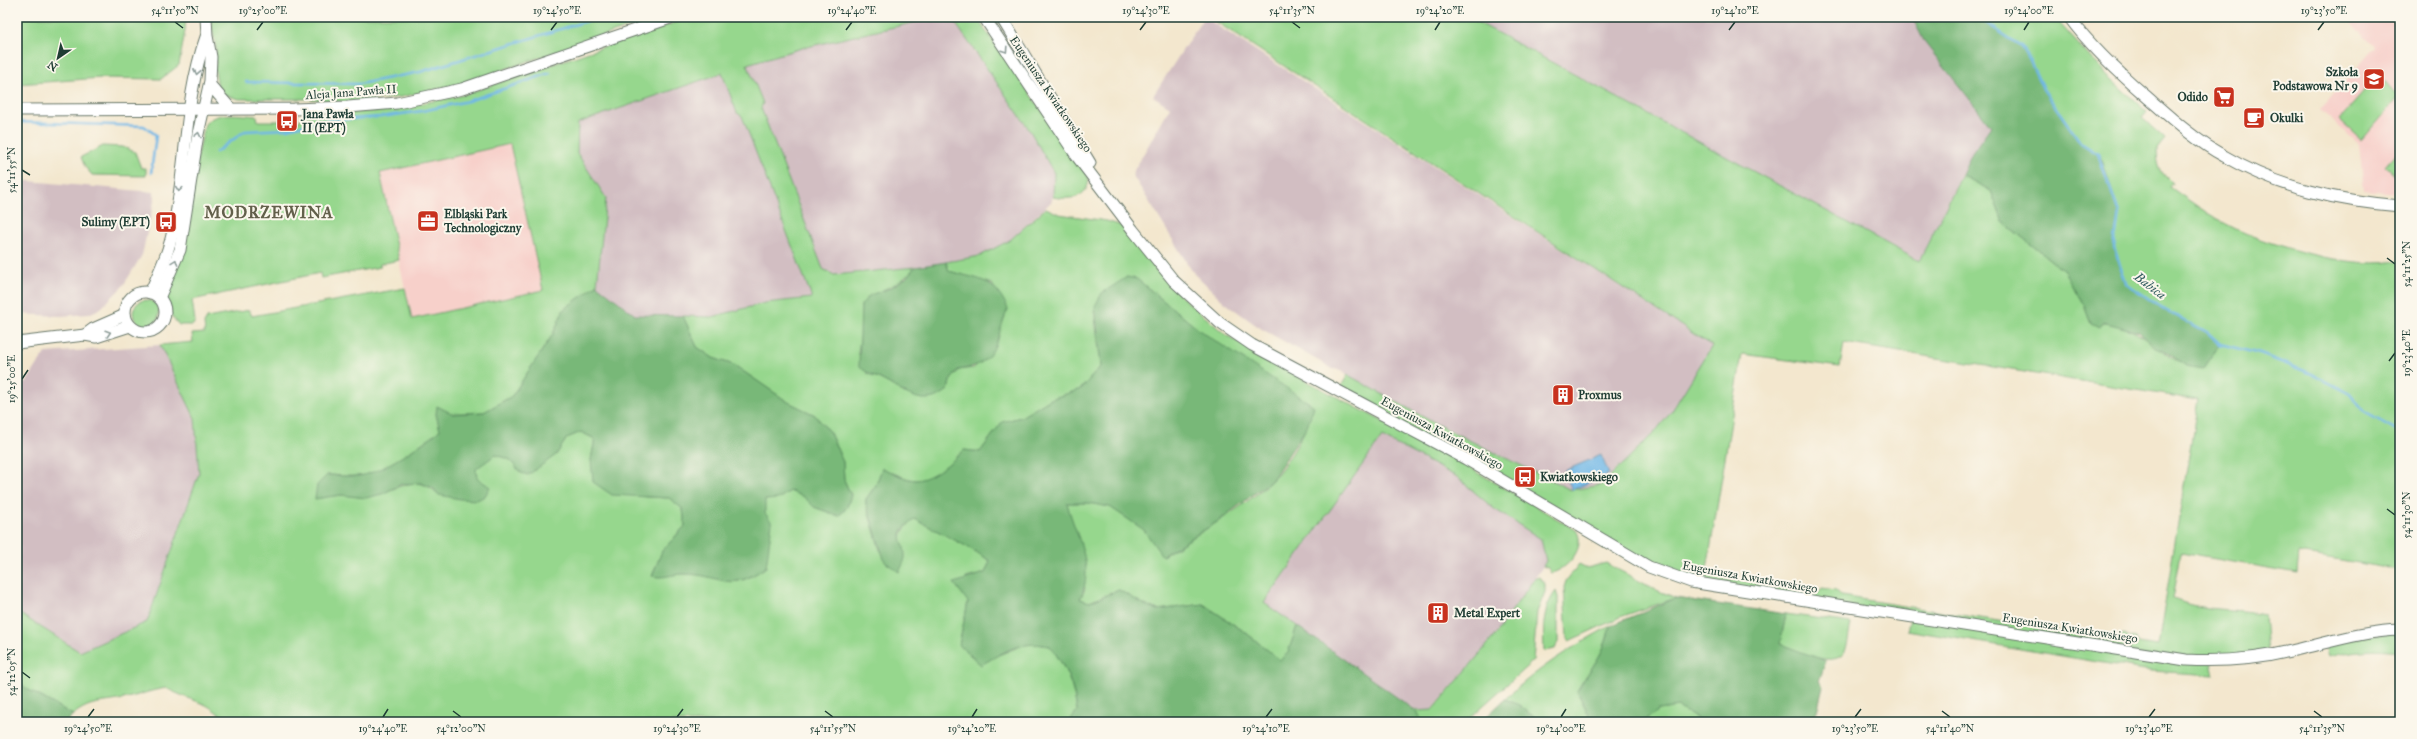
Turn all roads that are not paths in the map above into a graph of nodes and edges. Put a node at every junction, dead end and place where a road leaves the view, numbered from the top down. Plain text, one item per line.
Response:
1 (206, 17) edge
2 (673, 17) edge
3 (984, 17) edge
4 (1001, 17) edge
5 (2069, 17) edge
6 (207, 36) junction
7 (210, 86) junction
8 (190, 109) junction
9 (205, 109) junction
10 (231, 109) junction
11 (17, 110) edge
12 (1098, 184) junction
13 (2400, 206) edge
14 (154, 295) junction
15 (125, 315) junction
16 (130, 326) junction
17 (85, 336) junction
18 (17, 343) edge
19 (2400, 630) edge

1 - 6 street
2 - 10 street, Aleja Jana Pawła II
3 -> 12 street, Eugeniusza Kwiatkowskiego
4 - 12 street, Eugeniusza Kwiatkowskiego
5 - 13 street
6 - 7 street
6 -> 8 street
7 - 9 street
7 - 10 street
8 - 9 street, Aleja Jana Pawła II
8 - 11 street, Aleja Jana Pawła II
8 -> 14 street
9 - 10 street, Aleja Jana Pawła II
14 -> 9 street
12 - 19 street, Eugeniusza Kwiatkowskiego
14 - 15 street
14 - 16 street
15 - 16 street
15 - 17 street
17 -> 16 street
17 - 18 street

